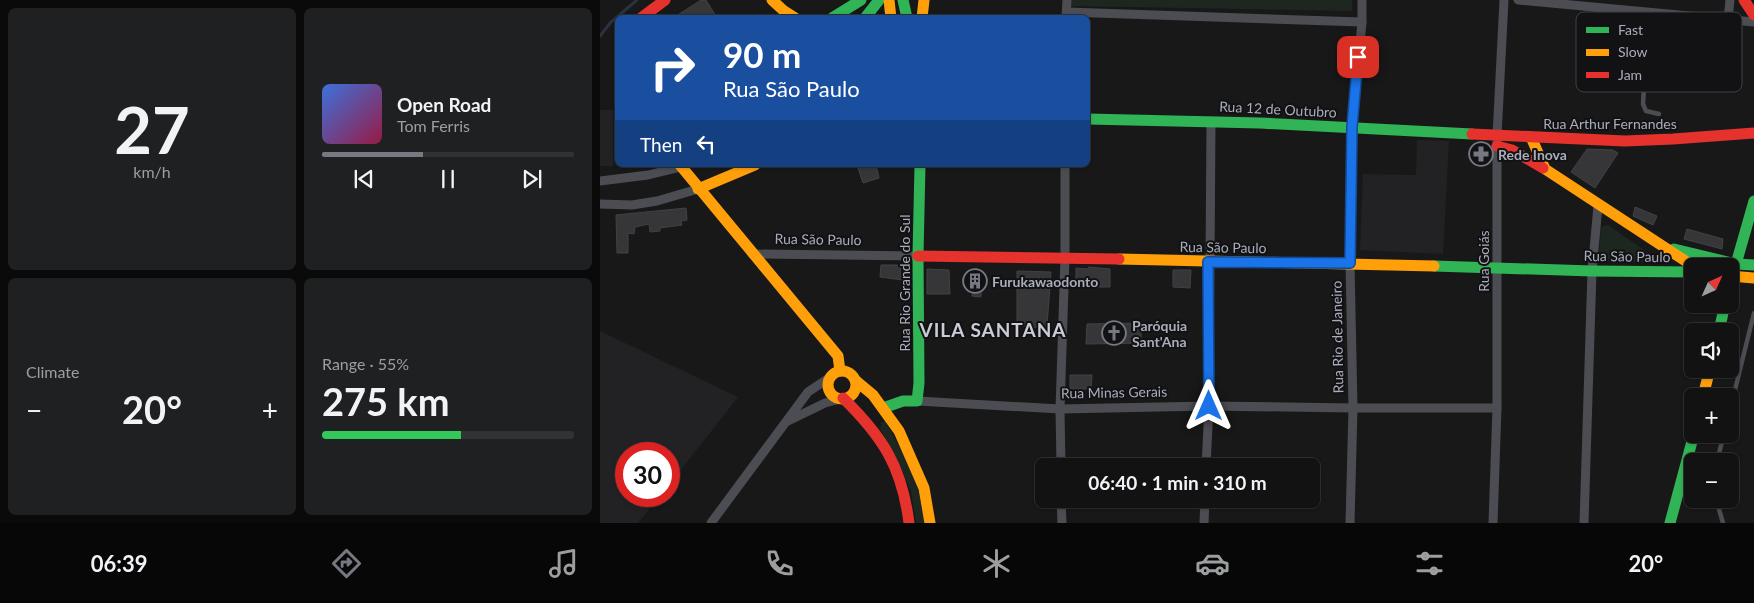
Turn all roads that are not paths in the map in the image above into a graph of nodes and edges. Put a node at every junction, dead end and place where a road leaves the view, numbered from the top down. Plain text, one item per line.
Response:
1 (665, 0) edge
2 (772, 0) edge
3 (861, 0) edge
4 (879, 0) edge
5 (889, 0) edge
6 (903, 0) edge
7 (924, 0) edge
8 (1067, 0) edge
9 (1362, 0) edge
10 (1504, 0) edge
11 (1518, 0) edge
12 (1744, 0) edge
13 (1651, 12) edge
14 (646, 15) edge
15 (790, 15) edge
16 (837, 15) edge
17 (866, 15) edge
18 (891, 15) edge
19 (906, 15) edge
20 (922, 15) edge
21 (1066, 15) edge
22 (1754, 15) edge
23 (1090, 16) edge
24 (1362, 22) junction
25 (1644, 92) edge
26 (1659, 114) dead end
27 (1090, 119) edge
28 (1211, 120) junction
29 (1352, 127) junction
30 (1754, 133) edge
31 (1531, 137) junction
32 (1497, 141) junction
33 (677, 167) edge
34 (682, 167) edge
35 (750, 167) edge
36 (920, 167) edge
37 (1065, 167) edge
38 (1545, 169) junction
39 (600, 181) edge
40 (698, 189) junction
41 (1754, 201) edge
42 (600, 204) edge
43 (1598, 206) junction
44 (1665, 246) junction
45 (752, 254) junction
46 (918, 256) junction
47 (1065, 257) junction
48 (1712, 258) edge
49 (1738, 258) edge
50 (1684, 260) edge
51 (1208, 262) junction
52 (1350, 263) junction
53 (1739, 264) edge
54 (1754, 264) edge
55 (1497, 268) junction
56 (1592, 271) junction
57 (1684, 272) edge
58 (1739, 280) edge
59 (1753, 281) edge
60 (1754, 313) edge
61 (840, 370) junction
62 (829, 378) junction
63 (855, 380) junction
64 (1735, 388) edge
65 (842, 398) junction
66 (917, 401) junction
67 (1209, 406) junction
68 (883, 408) junction
69 (1353, 408) junction
70 (1497, 408) junction
71 (1060, 409) junction
72 (785, 422) junction
73 (870, 424) junction
74 (1692, 443) edge
75 (1061, 458) edge
76 (1206, 458) edge
77 (1061, 508) edge
78 (1205, 508) edge
79 (1718, 508) edge
80 (711, 523) edge
81 (909, 523) edge
82 (930, 523) edge
83 (1062, 523) edge
84 (1204, 523) edge
85 (1350, 523) edge
86 (1493, 523) edge
87 (1584, 523) edge
88 (1670, 523) edge
89 (1722, 523) edge

1 - 14 main road
2 - 15 main road
3 - 16 main road
4 - 17 main road
5 - 18 main road
6 - 19 main road
7 - 20 main road
8 - 21 street
9 - 24 street, Rua Rio de Janeiro
10 - 32 street, Rua Goiás
11 - 13 street
12 - 22 main road
23 - 24 street
24 - 29 street, Rua Rio de Janeiro
25 - 26 lane
27 - 28 main road, Rua 12 de Outubro
28 - 29 main road, Rua 12 de Outubro
28 - 51 street
29 - 32 main road, Rua 12 de Outubro
29 - 52 street, Rua Rio de Janeiro
30 - 31 main road, Rua Arthur Fernandes
31 - 32 main road, Rua Arthur Fernandes
31 - 38 main road
32 - 38 main road
32 - 55 street, Rua Goiás
33 - 39 street
34 - 40 main road
35 - 40 main road
36 - 46 main road, Rua Rio Grande do Sul
37 - 47 street
38 - 43 main road
40 - 42 street
40 - 45 main road
41 - 49 main road
43 - 44 main road
43 - 56 street
44 - 48 main road
44 - 50 main road
45 - 46 street, Rua São Paulo
45 - 61 main road
46 - 47 main road, Rua São Paulo
46 - 66 main road, Rua Rio Grande do Sul
47 - 51 main road, Rua São Paulo
47 - 71 street
51 - 52 main road, Rua São Paulo
51 - 67 street
52 - 55 main road, Rua São Paulo
52 - 69 street, Rua Rio de Janeiro
53 - 54 main road
55 - 56 main road, Rua São Paulo
55 - 70 street, Rua Goiás
56 - 57 main road, Rua São Paulo
56 - 87 street
58 - 59 main road
60 - 64 lane
61 - 62 main road
61 - 63 main road
62 - 65 main road
62 - 72 street
63 - 65 main road
63 - 68 main road
65 - 72 street
65 - 73 main road
66 - 68 main road, Rua Minas Gerais
66 - 71 street, Rua Minas Gerais
67 - 69 street, Rua Minas Gerais
67 - 71 street, Rua Minas Gerais
67 - 76 street
68 - 73 main road
68 - 82 main road
69 - 70 street, Rua Minas Gerais
69 - 85 street, Rua Rio de Janeiro
70 - 86 street, Rua Goiás
71 - 75 street
72 - 80 street
73 - 81 main road
74 - 88 main road
77 - 83 street
78 - 84 street
79 - 89 lane

